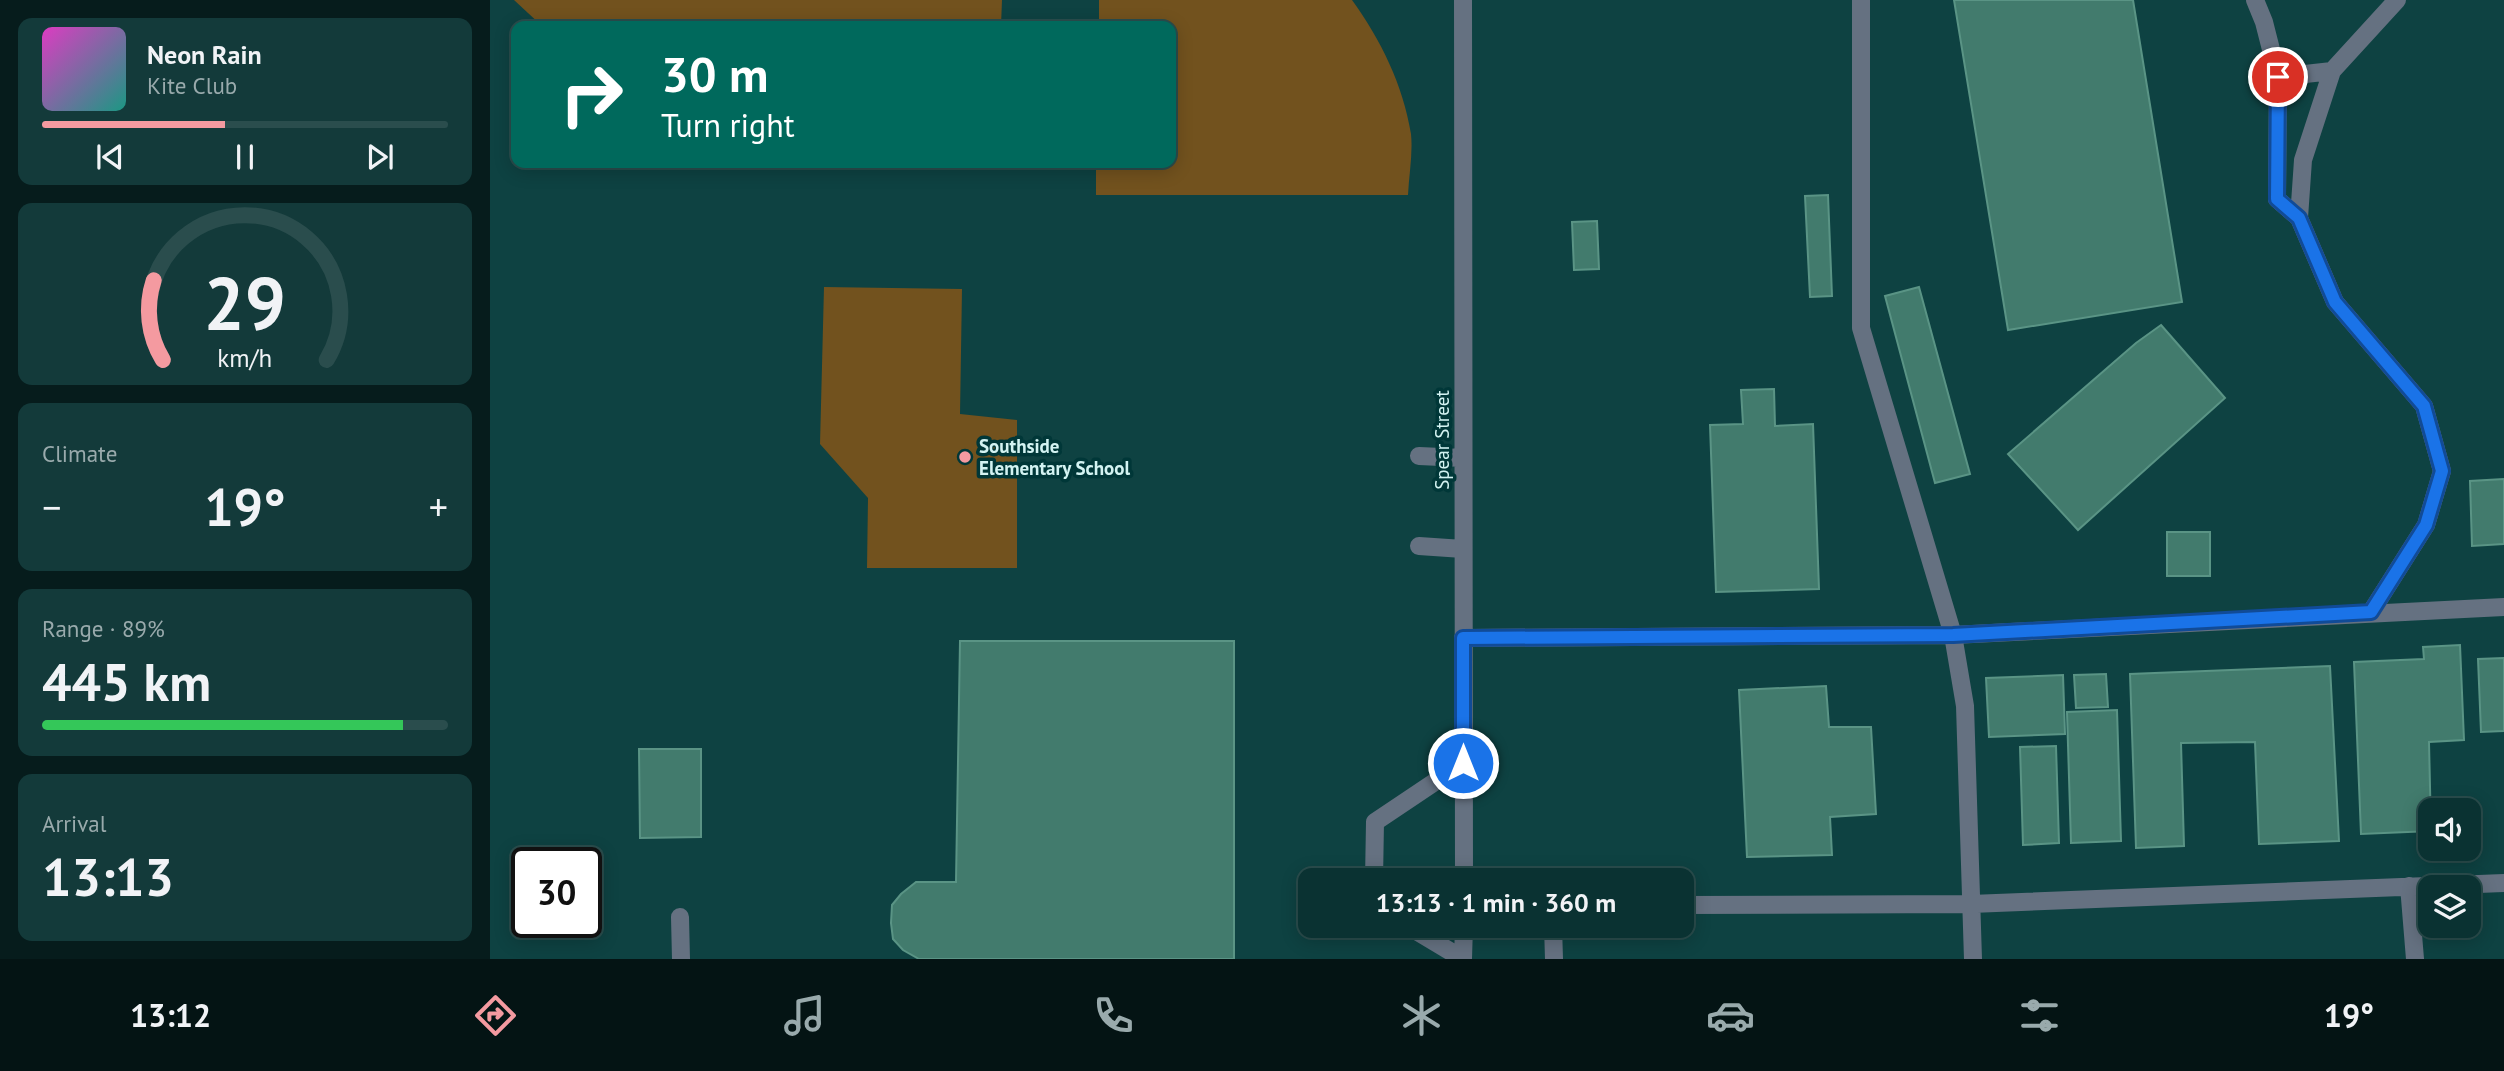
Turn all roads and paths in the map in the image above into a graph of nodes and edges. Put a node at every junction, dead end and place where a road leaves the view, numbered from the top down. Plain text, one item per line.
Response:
1 (1463, 0) edge
2 (1861, 0) edge
3 (2255, 0) edge
4 (2397, 0) edge
5 (2332, 71) junction
6 (2278, 77) junction
7 (2299, 218) junction
8 (1419, 456) dead end
9 (1463, 458) junction
10 (1419, 546) dead end
11 (1463, 550) junction
12 (2504, 607) edge
13 (2371, 612) junction
14 (1953, 635) junction
15 (1463, 638) junction
16 (1463, 763) junction
17 (1374, 868) edge
18 (1464, 868) edge
19 (2504, 883) edge
20 (2409, 886) junction
21 (1971, 904) junction
22 (1694, 905) edge
23 (680, 917) dead end
24 (1428, 938) edge
25 (1464, 938) edge
26 (1553, 938) edge
27 (681, 959) edge
28 (1464, 959) edge
29 (1554, 959) edge
30 (1973, 959) edge
31 (2415, 959) edge

1 - 9 street, Spear Street
2 - 14 street
3 - 6 street
4 - 5 street
5 - 6 street
5 - 7 street
6 - 7 street
7 - 13 street
8 - 9 street
9 - 11 street, Spear Street
10 - 11 street
11 - 15 street, Spear Street
12 - 13 street
13 - 14 street
14 - 15 street
14 - 21 street
15 - 16 street, Spear Street
16 - 17 street
16 - 18 street, Spear Street
19 - 20 street
20 - 21 street
20 - 31 street
21 - 22 street
21 - 30 street
23 - 27 street
24 - 28 street
25 - 28 street
26 - 29 street

